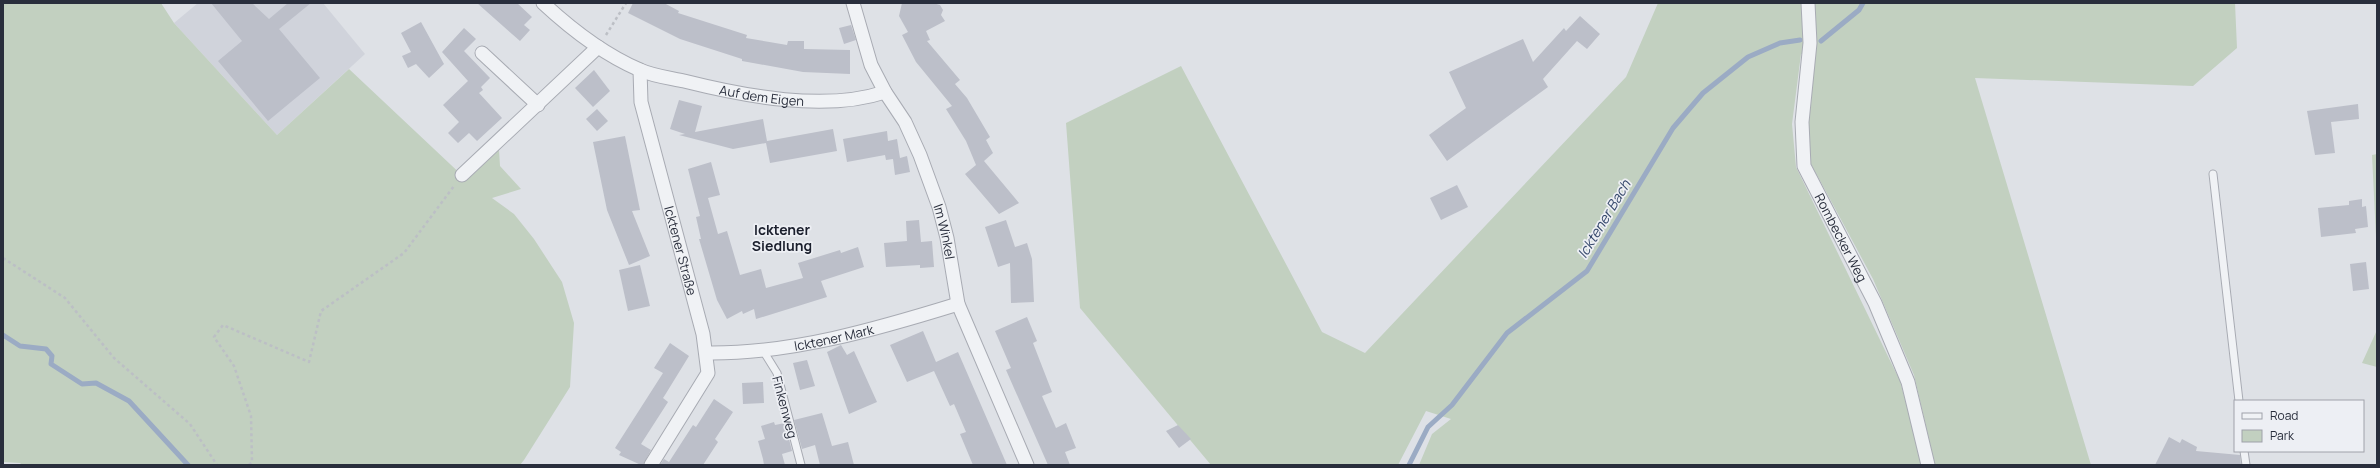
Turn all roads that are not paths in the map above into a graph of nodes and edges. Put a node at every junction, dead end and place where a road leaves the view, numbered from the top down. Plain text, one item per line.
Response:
1 (543, 3) edge
2 (853, 3) edge
3 (1808, 3) edge
4 (598, 47) junction
5 (482, 53) dead end
6 (640, 70) junction
7 (885, 92) junction
8 (538, 105) junction
9 (2213, 174) dead end
10 (462, 175) road end
11 (958, 304) junction
12 (764, 352) junction
13 (707, 353) junction
14 (2239, 400) edge
15 (2244, 452) edge
16 (651, 465) edge
17 (801, 465) edge
18 (1027, 465) edge
19 (1928, 465) edge
20 (2246, 465) edge

1 - 4 street
2 - 7 street, Im Winkel
3 - 19 street, Rombecker Weg
4 - 6 street
4 - 8 street
5 - 8 street
6 - 7 street, Auf dem Eigen
6 - 13 street, Icktener Straße
7 - 11 street, Im Winkel
8 - 10 street
9 - 14 lane
11 - 12 street, Icktener Mark
11 - 18 street, Im Winkel
12 - 13 street, Icktener Mark
12 - 17 lane, Finkenweg
13 - 16 street, Icktener Straße
15 - 20 lane

